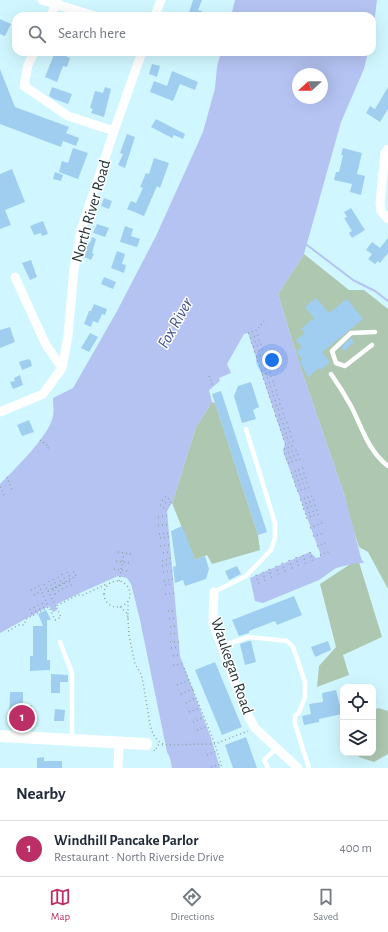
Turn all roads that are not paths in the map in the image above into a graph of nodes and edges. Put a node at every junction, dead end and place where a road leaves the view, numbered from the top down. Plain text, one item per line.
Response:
1 (42, 0) edge
2 (161, 0) edge
3 (57, 2) edge
4 (53, 12) edge
5 (84, 12) edge
6 (156, 12) edge
7 (32, 56) edge
8 (141, 56) edge
9 (114, 131) junction
10 (388, 149) edge
11 (388, 219) edge
12 (15, 277) dead end
13 (375, 332) dead end
14 (372, 345) dead end
15 (62, 368) junction
16 (331, 374) dead end
17 (0, 412) edge
18 (246, 429) dead end
19 (388, 466) edge
20 (214, 592) joint
21 (60, 642) dead end
22 (221, 646) junction
23 (0, 736) edge
24 (72, 740) junction
25 (119, 742) junction
26 (146, 744) dead end
27 (277, 748) junction
28 (118, 768) edge
29 (268, 768) edge
30 (298, 768) edge
31 (309, 768) edge

1 - 3 street
2 - 6 street
3 - 4 street
3 - 5 street
7 - 9 street
8 - 9 street, North River Road
9 - 15 street, North River Road
10 - 11 street
12 - 15 street
13 - 14 lane
15 - 17 street, North River Road
16 - 19 lane
18 - 20 lane
20 - 22 street, Waukegan Road
21 - 24 lane
22 - 27 street, Waukegan Road
22 - 31 lane
23 - 24 street
24 - 25 street
25 - 26 street
25 - 28 street
27 - 29 lane
27 - 30 street, Waukegan Road

